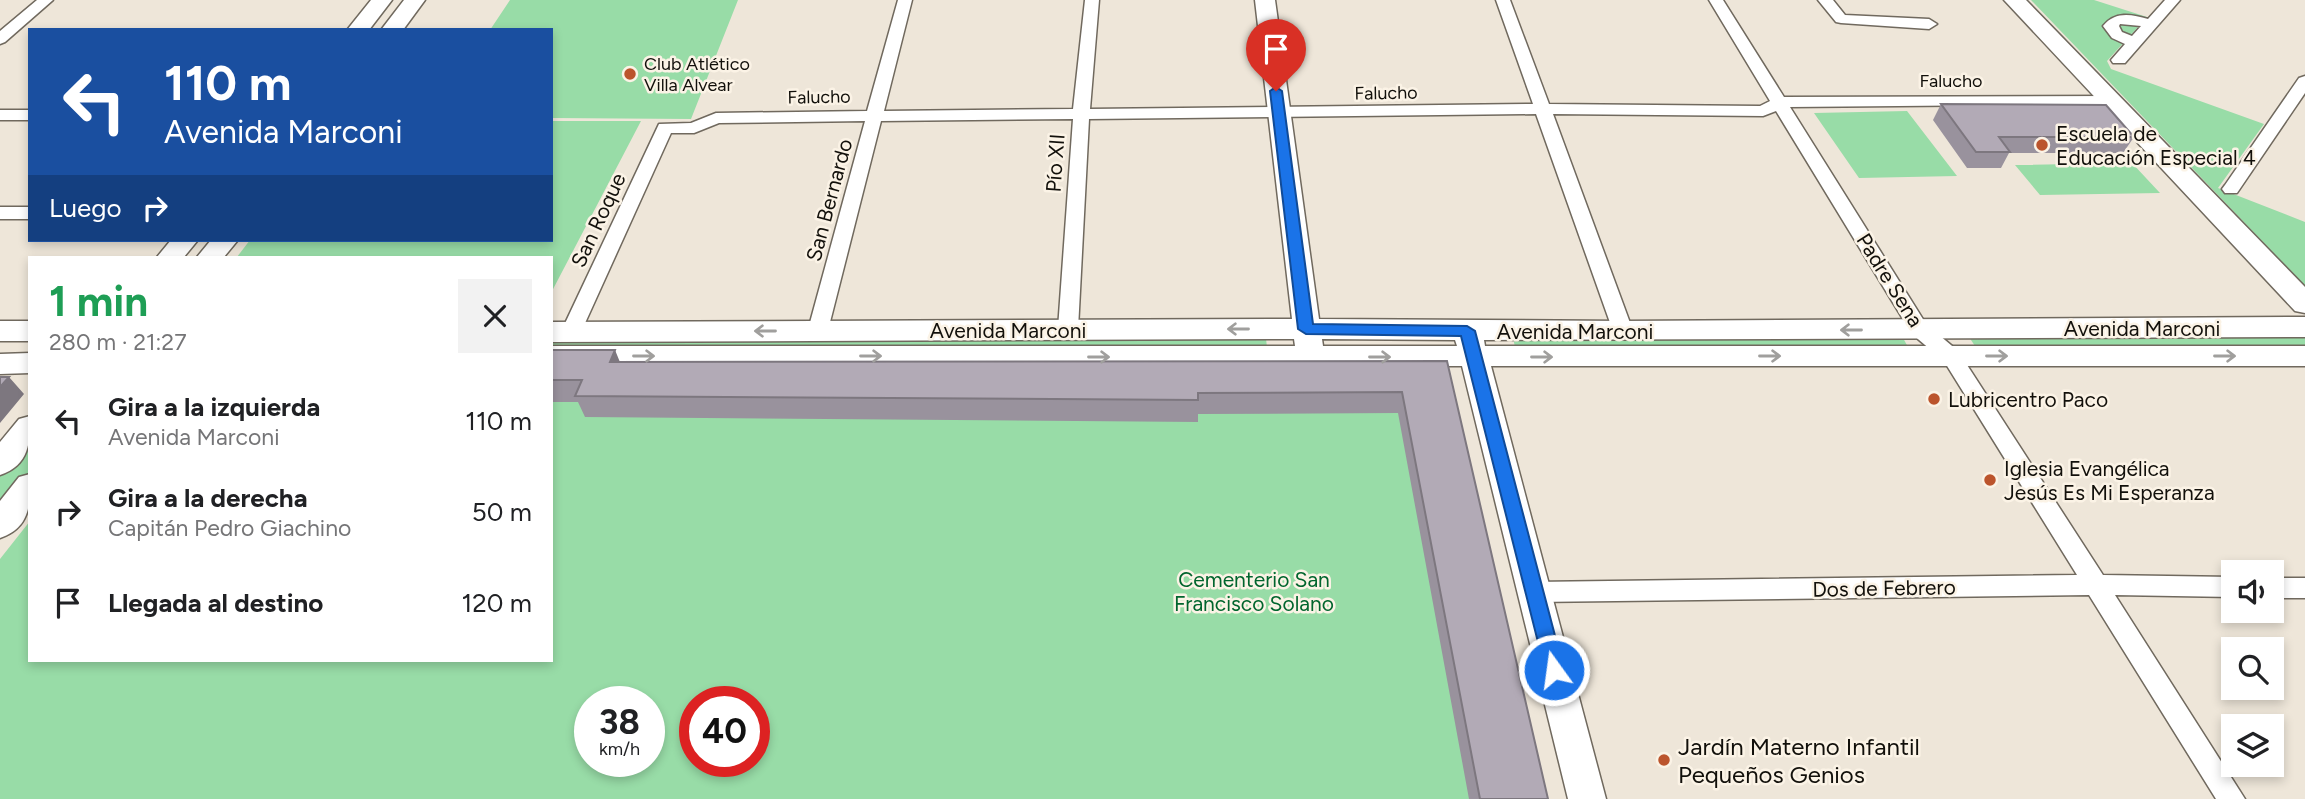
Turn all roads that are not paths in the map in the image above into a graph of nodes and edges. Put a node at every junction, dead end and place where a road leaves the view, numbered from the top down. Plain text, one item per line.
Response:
1 (46, 0) edge
2 (382, 0) edge
3 (415, 0) edge
4 (905, 0) edge
5 (1092, 0) edge
6 (1265, 0) edge
7 (1503, 0) edge
8 (1716, 0) edge
9 (1825, 0) edge
10 (2014, 0) edge
11 (2173, 0) edge
12 (1929, 24) dead end
13 (2151, 24) junction
14 (360, 28) edge
15 (393, 28) edge
16 (28, 33) edge
17 (2, 35) edge
18 (2134, 43) junction
19 (2119, 60) dead end
20 (2305, 82) edge
21 (2108, 99) junction
22 (1780, 102) junction
23 (1545, 109) junction
24 (1279, 114) junction
25 (0, 115) edge
26 (28, 115) edge
27 (875, 116) junction
28 (1081, 116) junction
29 (665, 128) joint
30 (2231, 189) dead end
31 (0, 213) edge
32 (28, 213) edge
33 (183, 242) edge
34 (223, 242) edge
35 (171, 256) edge
36 (211, 256) edge
37 (2305, 304) edge
38 (2305, 327) edge
39 (1068, 329) junction
40 (1306, 329) junction
41 (1919, 329) junction
42 (818, 330) junction
43 (0, 331) edge
44 (28, 331) edge
45 (1623, 331) junction
46 (561, 332) edge
47 (1471, 344) junction
48 (553, 356) edge
49 (1951, 356) junction
50 (2305, 356) edge
51 (1312, 358) junction
52 (28, 363) edge
53 (0, 364) edge
54 (28, 429) edge
55 (0, 463) edge
56 (28, 489) edge
57 (0, 525) edge
58 (2097, 585) junction
59 (2221, 587) edge
60 (2284, 588) edge
61 (2305, 588) edge
62 (1534, 592) junction
63 (1587, 799) edge
64 (2231, 799) edge

1 - 17 street
2 - 14 main road
3 - 15 main road
4 - 27 street, San Bernardo
5 - 28 street, Pío XII
6 - 24 main road
7 - 23 street
8 - 22 street, Padre Sena
9 - 12 street
10 - 21 main road
11 - 13 street
13 - 18 street
13 - 18 street
16 - 17 street
18 - 19 street
20 - 30 street
21 - 22 street, Falucho
21 - 37 main road
22 - 23 street, Falucho
22 - 41 street, Padre Sena
23 - 24 street, Falucho
23 - 45 street
24 - 28 street, Falucho
24 - 40 main road
25 - 26 street
27 - 28 street, Falucho
27 - 29 street, Falucho
27 - 42 street, San Bernardo
28 - 39 street, Pío XII
29 - 46 street, San Roque
31 - 32 street
33 - 35 main road
34 - 36 main road
38 - 41 main road, Avenida Marconi
40 -> 39 main road, Avenida Marconi
39 - 42 main road, Avenida Marconi
40 - 47 main road, Avenida Marconi
40 - 51 main road
41 -> 45 main road, Avenida Marconi
41 - 49 street, Padre Sena
42 -> 46 main road, Avenida Marconi
43 - 44 main road
45 - 47 main road, Avenida Marconi
47 -> 49 main road, Avenida Marconi
51 -> 47 main road, Avenida Marconi
47 - 62 main road
48 -> 51 main road, Avenida Marconi
49 -> 50 main road, Avenida Marconi
49 - 58 street, Padre Sena
52 - 53 main road
54 - 55 main road
56 - 57 main road
58 - 59 street, Dos de Febrero
58 - 62 street, Dos de Febrero
58 - 64 street, Padre Sena
60 - 61 street
62 - 63 main road

